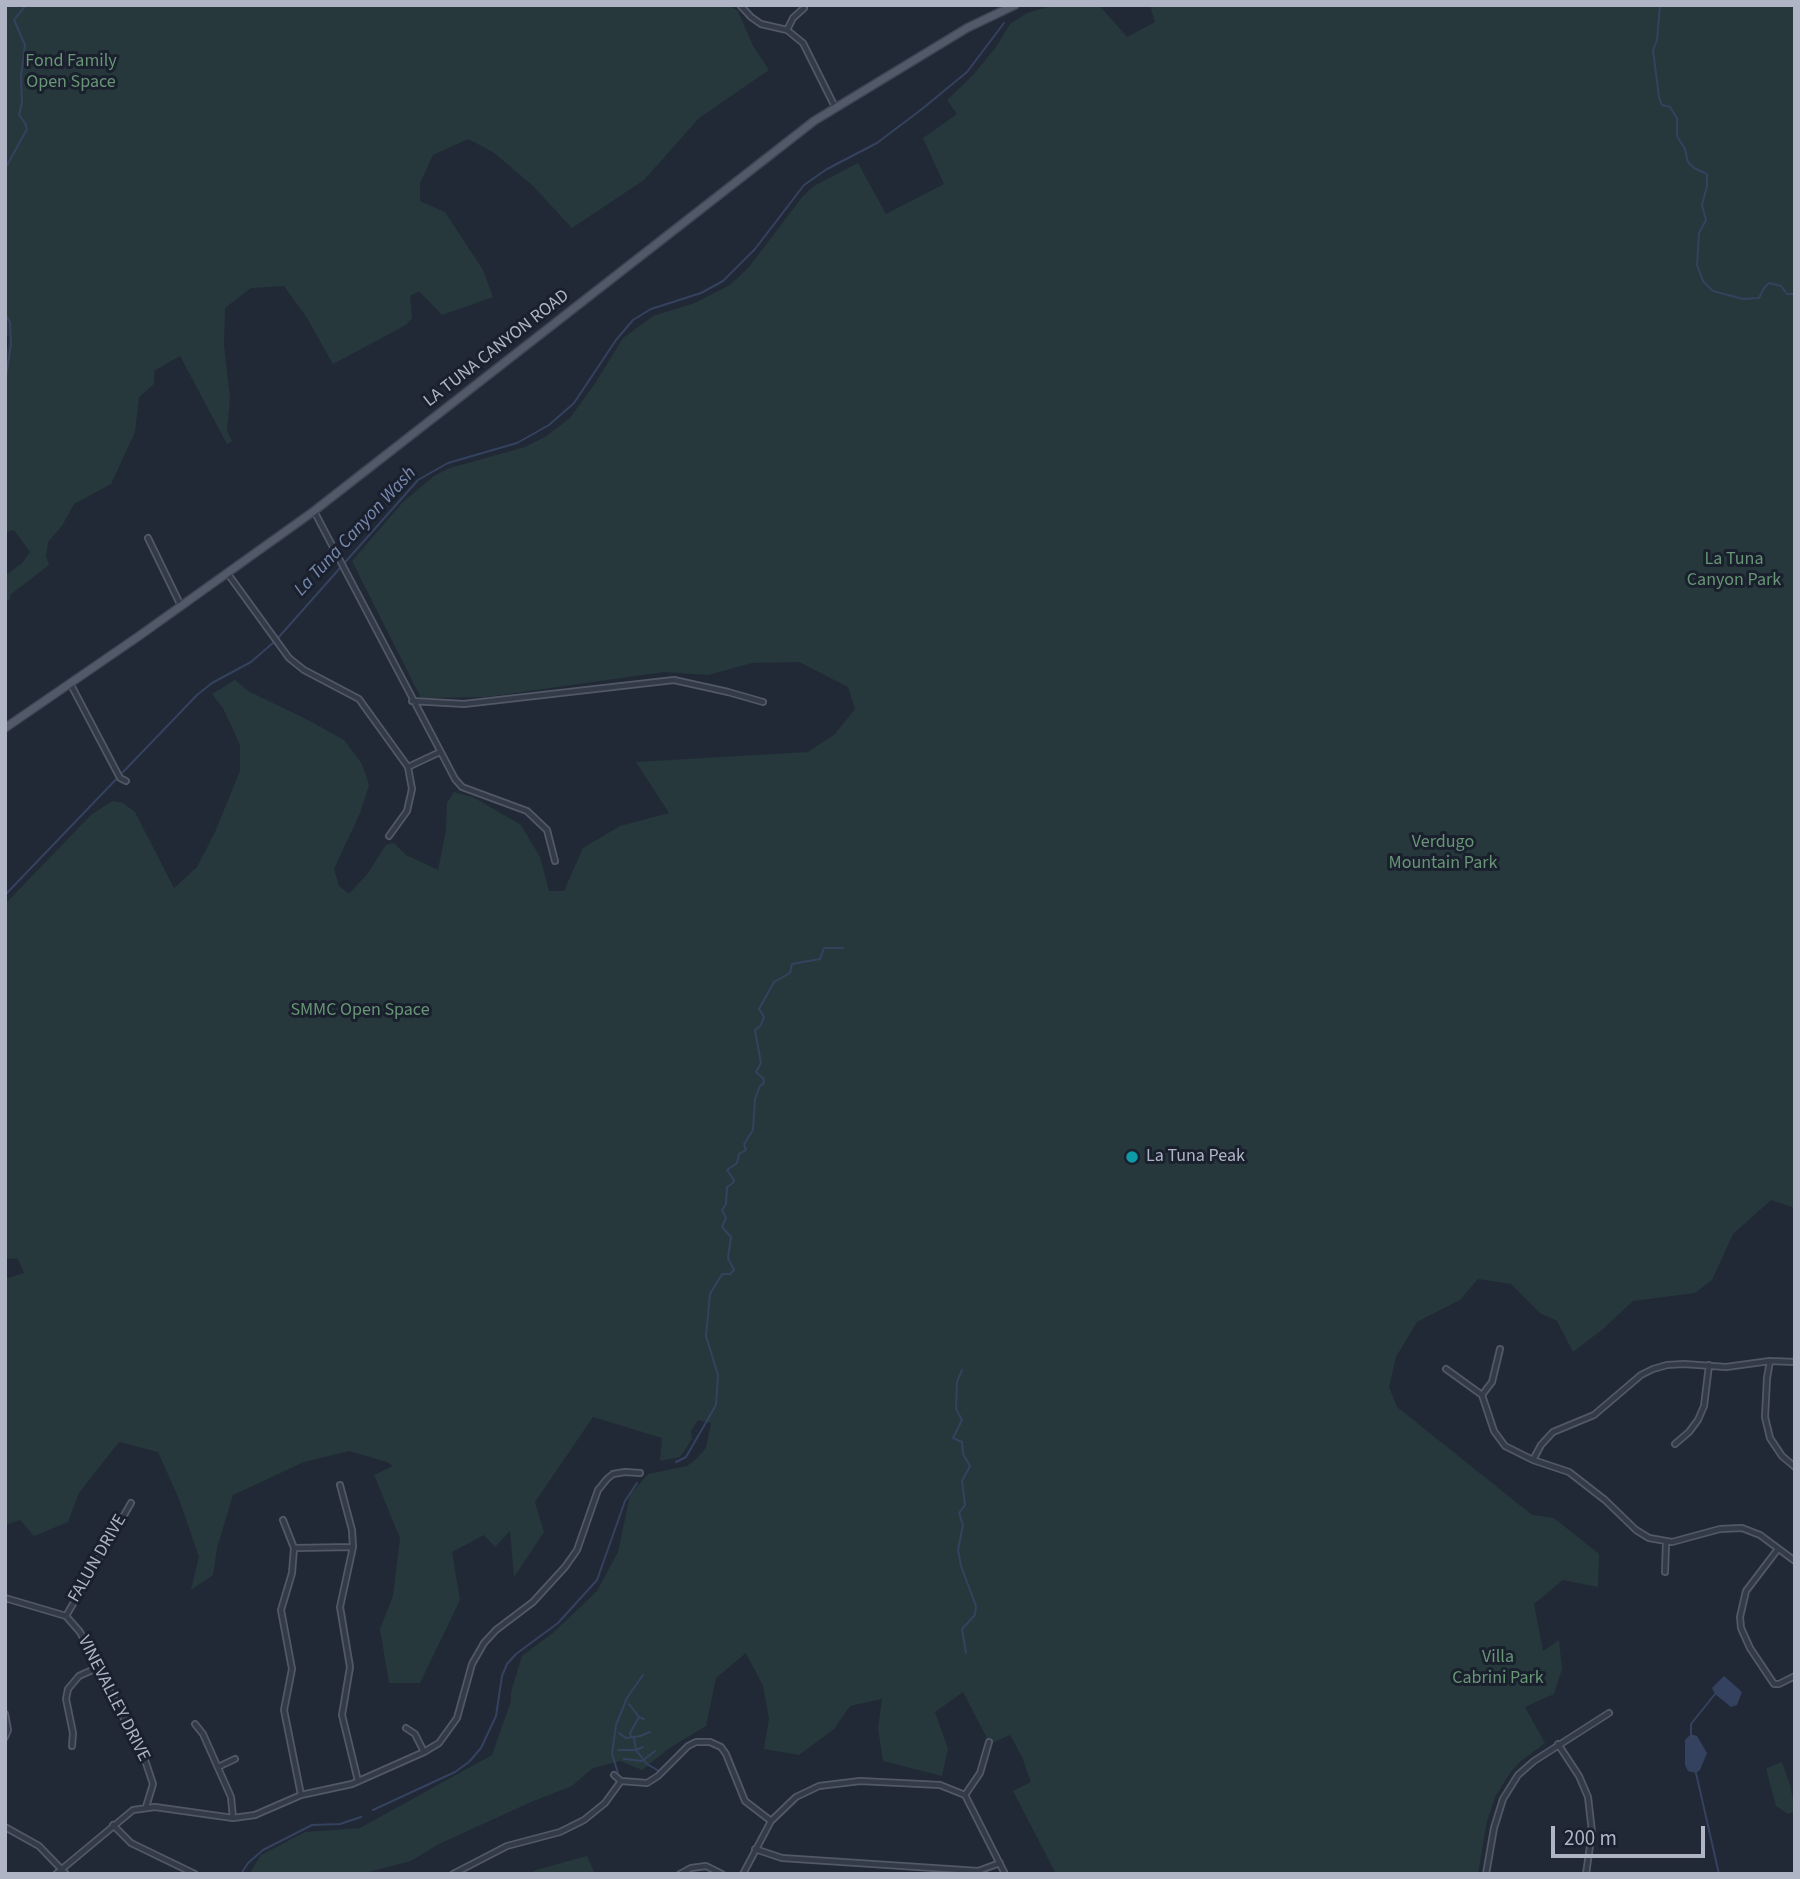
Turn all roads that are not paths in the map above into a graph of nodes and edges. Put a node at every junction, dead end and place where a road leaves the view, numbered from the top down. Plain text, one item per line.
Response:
1 (740, 5) edge
2 (1015, 5) edge
3 (804, 8) dead end
4 (787, 30) junction
5 (835, 107) junction
6 (314, 511) junction
7 (148, 538) dead end
8 (228, 573) junction
9 (181, 607) junction
10 (70, 683) junction
11 (412, 701) junction
12 (762, 702) dead end
13 (5, 728) edge
14 (440, 752) junction
15 (408, 767) junction
16 (121, 778) dead end
17 (389, 836) dead end
18 (555, 861) dead end
19 (1500, 1349) dead end
20 (1770, 1361) junction
21 (1795, 1362) edge
22 (1709, 1365) junction
23 (1446, 1369) dead end
24 (1482, 1395) junction
25 (1675, 1444) dead end
26 (1533, 1460) junction
27 (1795, 1467) edge
28 (640, 1473) dead end
29 (340, 1485) dead end
30 (131, 1503) dead end
31 (283, 1520) dead end
32 (1666, 1543) junction
33 (353, 1547) junction
34 (294, 1548) junction
35 (1778, 1549) junction
36 (1795, 1561) edge
37 (1665, 1572) dead end
38 (5, 1598) edge
39 (66, 1616) junction
40 (99, 1667) junction
41 (1795, 1676) edge
42 (1609, 1713) dead end
43 (5, 1714) edge
44 (195, 1724) dead end
45 (406, 1728) dead end
46 (5, 1737) edge
47 (989, 1742) dead end
48 (1558, 1744) junction
49 (72, 1746) dead end
50 (424, 1752) junction
51 (235, 1759) dead end
52 (218, 1767) junction
53 (614, 1775) dead end
54 (358, 1781) junction
55 (621, 1781) junction
56 (965, 1794) junction
57 (301, 1795) junction
58 (146, 1807) junction
59 (233, 1818) junction
60 (771, 1821) junction
61 (113, 1825) junction
62 (5, 1827) edge
63 (755, 1849) junction
64 (999, 1863) junction
65 (62, 1869) junction
66 (56, 1874) edge
67 (66, 1874) edge
68 (195, 1874) edge
69 (453, 1874) edge
70 (680, 1874) edge
71 (722, 1874) edge
72 (743, 1874) edge
73 (1005, 1874) edge
74 (1486, 1874) edge
75 (1586, 1874) edge

1 - 4 street
2 - 5 main road, LA TUNA CANYON ROAD
3 - 4 street
4 - 5 street
5 - 6 main road, LA TUNA CANYON ROAD
6 - 8 main road, LA TUNA CANYON ROAD
6 - 11 street
7 - 9 street
8 - 9 main road, LA TUNA CANYON ROAD
8 - 15 street
9 - 10 main road, LA TUNA CANYON ROAD
10 - 13 main road, LA TUNA CANYON ROAD
10 - 16 street
11 - 12 street
11 - 14 street
14 - 15 street
14 - 18 street
15 - 17 street
19 - 24 street
20 - 21 street
20 - 22 street
20 - 27 street
22 - 25 street
22 - 26 street
23 - 24 street
24 - 26 street
26 - 32 street
28 - 50 street
29 - 33 street
30 - 39 street, FALUN DRIVE
31 - 34 street
32 - 35 street
32 - 37 street
33 - 34 street
33 - 54 street
34 - 57 street
35 - 36 street
35 - 41 street
38 - 39 street
39 - 40 street, VINEVALLEY DRIVE
40 - 49 street
40 - 58 street, VINEVALLEY DRIVE
42 - 48 street
43 - 46 street
44 - 52 street
45 - 50 street
47 - 56 street
48 - 74 street
48 - 75 street
50 - 54 street
51 - 52 street
52 - 59 street
53 - 55 street
54 - 57 street
55 - 60 street
55 - 69 street
56 - 60 street
56 - 64 street
57 - 59 street
58 - 59 street
58 - 61 street
60 - 63 street
61 - 65 street
61 - 68 street
62 - 65 street
63 - 64 street
63 - 72 street
64 - 73 street
65 - 66 street
65 - 67 street
70 - 71 street

